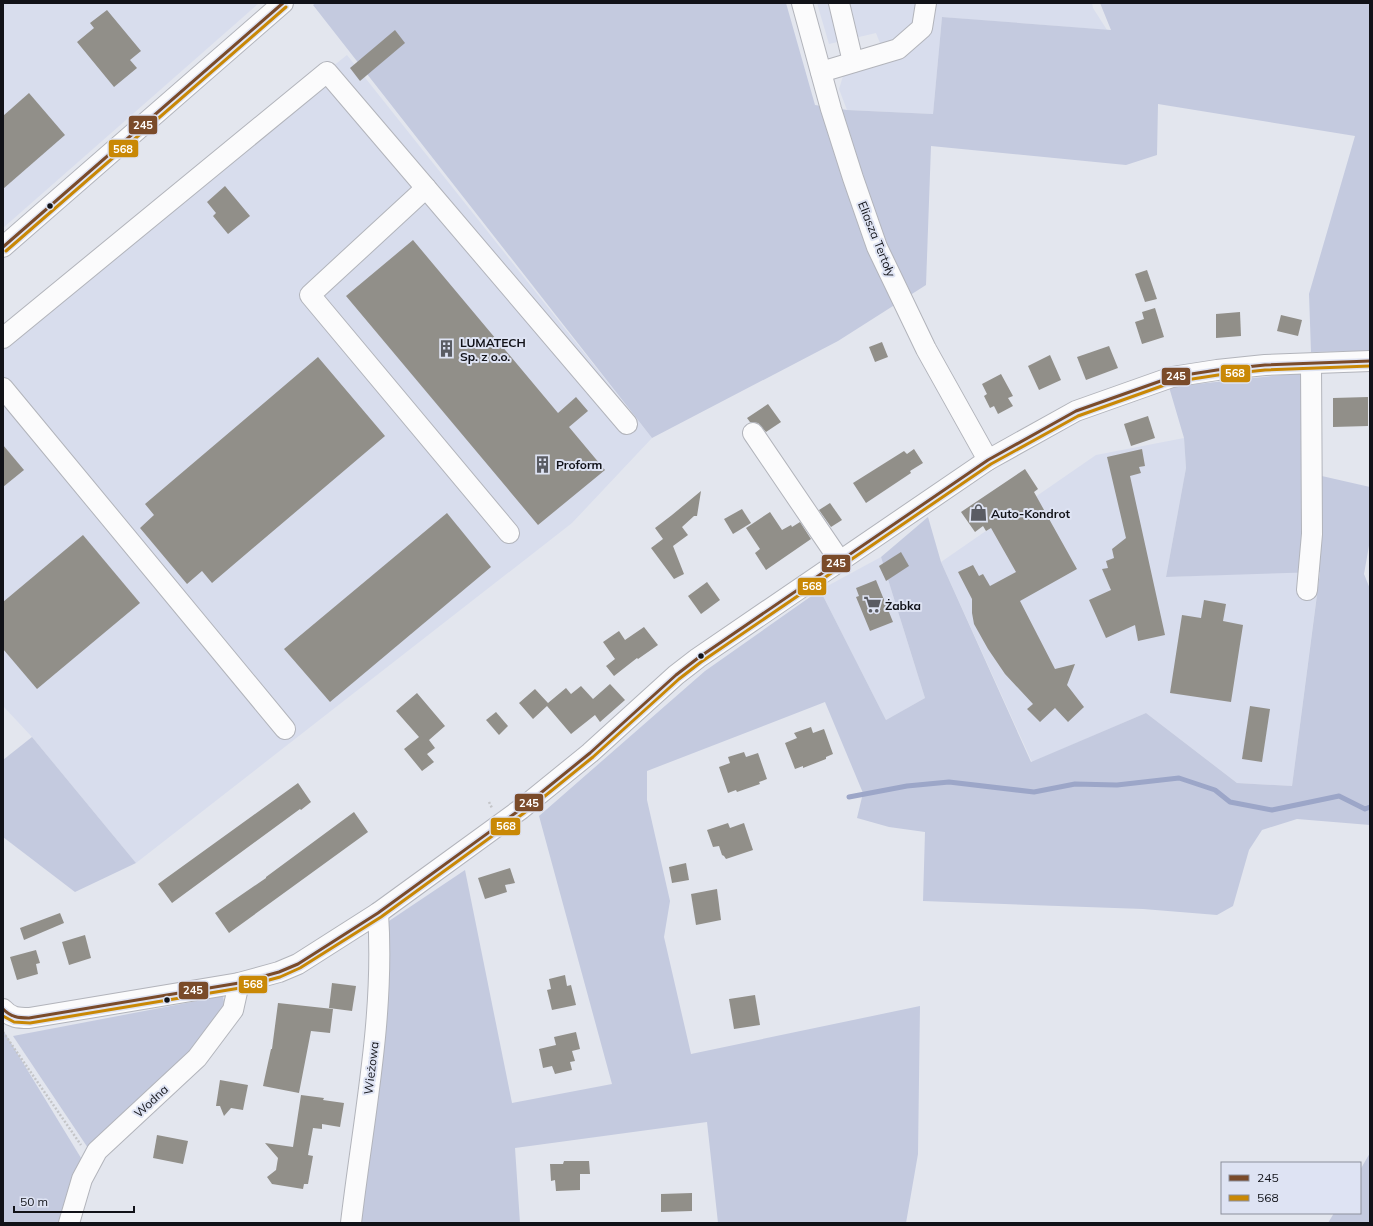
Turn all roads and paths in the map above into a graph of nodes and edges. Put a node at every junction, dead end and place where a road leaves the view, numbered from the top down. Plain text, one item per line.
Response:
1 (283, 3) edge
2 (802, 3) edge
3 (839, 3) edge
4 (926, 3) edge
5 (853, 62) junction
6 (821, 72) junction
7 (426, 188) junction
8 (3, 247) edge
9 (3, 338) edge
10 (1370, 361) edge
11 (1311, 364) junction
12 (3, 388) edge
13 (627, 424) dead end
14 (753, 433) dead end
15 (988, 460) junction
16 (509, 533) dead end
17 (840, 561) junction
18 (1307, 590) dead end
19 (285, 729) dead end
20 (378, 913) junction
21 (240, 983) junction
22 (4, 1018) edge
23 (92, 1161) junction
24 (69, 1223) edge
25 (351, 1223) edge

1 - 8 street
2 - 6 street, Eliasza Tertoły
3 - 5 street
4 - 5 street
5 - 6 street
6 - 15 street, Eliasza Tertoły
7 - 9 street
7 - 13 street
7 - 16 street
10 - 11 street
11 - 15 street
11 - 18 street
12 - 19 street
14 - 17 street
15 - 17 street
17 - 20 street
20 - 21 street
20 - 25 street, Wieżowa
21 - 22 street
21 - 23 street, Wodna
22 - 23 path
23 - 24 street, Wodna

